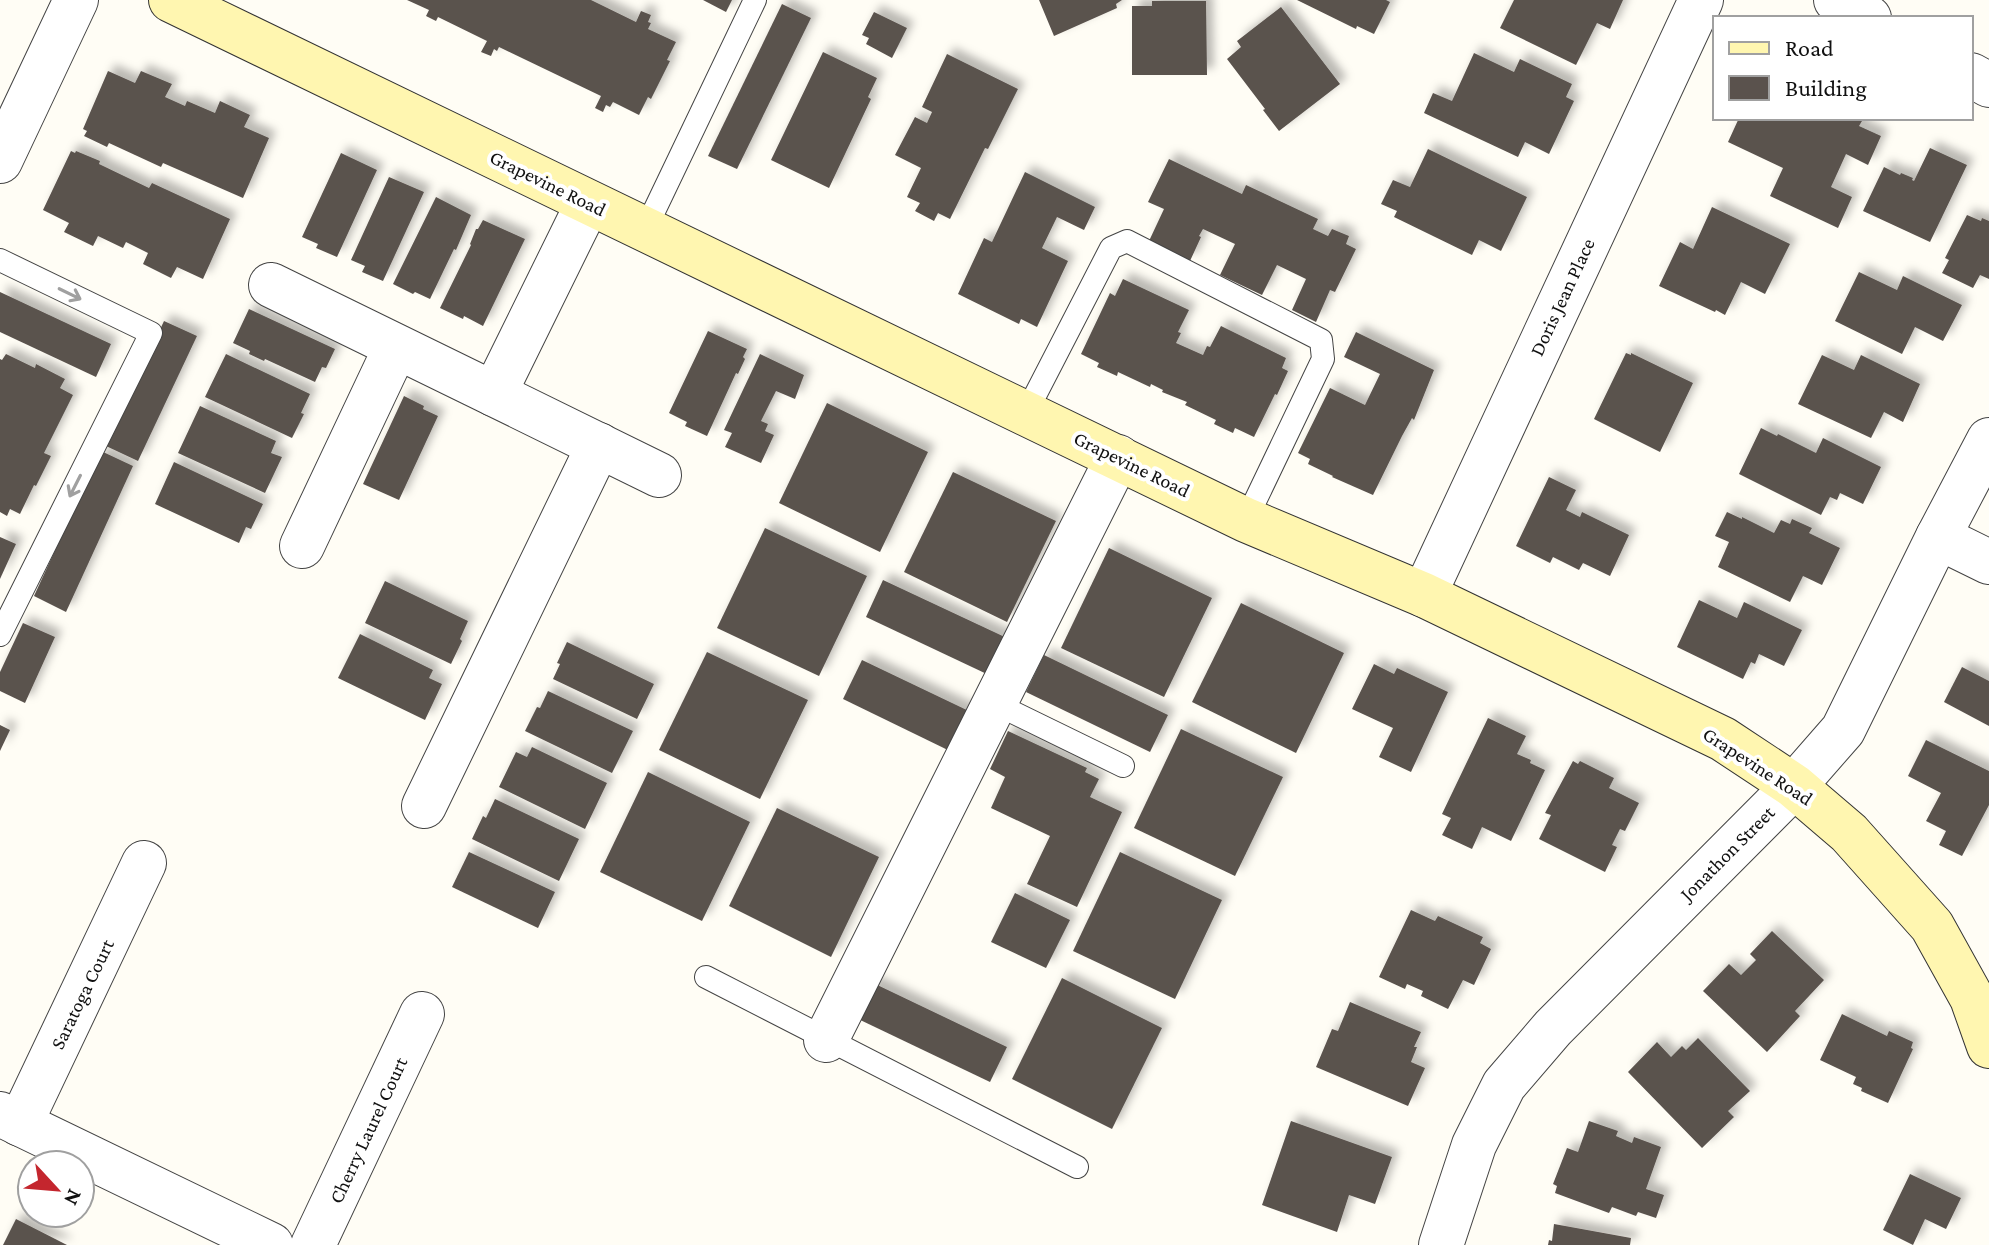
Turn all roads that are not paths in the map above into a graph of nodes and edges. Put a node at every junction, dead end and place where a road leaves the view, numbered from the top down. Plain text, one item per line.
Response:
1 (76, 0) edge
2 (755, 0) edge
3 (1701, 0) edge
4 (1836, 0) edge
5 (182, 2) edge
6 (1865, 16) edge
7 (0, 161) edge
8 (588, 203) junction
9 (645, 230) junction
10 (0, 260) edge
11 (271, 285) dead end
12 (396, 347) junction
13 (494, 394) junction
14 (1026, 413) junction
15 (1989, 440) edge
16 (599, 445) junction
17 (1118, 457) junction
18 (659, 475) dead end
19 (1246, 520) junction
20 (1938, 537) junction
21 (302, 546) dead end
22 (1989, 562) edge
23 (1424, 595) junction
24 (0, 635) edge
25 (994, 703) junction
26 (1123, 766) dead end
27 (1794, 786) junction
28 (424, 806) dead end
29 (144, 863) dead end
30 (706, 977) dead end
31 (422, 1014) dead end
32 (826, 1040) junction
33 (1989, 1046) edge
34 (10, 1119) edge
35 (1077, 1167) dead end
36 (270, 1245) edge
37 (313, 1245) edge
38 (1441, 1245) edge

1 - 7 street
2 - 9 lane
3 - 23 street, Doris Jean Place
4 - 6 street
5 - 8 main road, Grapevine Road
8 - 9 main road, Grapevine Road
8 - 13 street
9 - 14 main road, Grapevine Road
10 -> 24 lane
11 - 12 street
12 - 13 street
12 - 21 street
13 - 16 street
14 - 17 main road, Grapevine Road
14 - 19 lane
15 - 20 street, Jonathon Street
16 - 18 street
16 - 28 street
17 - 19 main road, Grapevine Road
17 - 25 street
19 - 23 main road, Grapevine Road
20 - 22 street
20 - 27 street, Jonathon Street
23 - 27 main road, Grapevine Road
25 - 26 lane
25 - 32 street
27 - 33 main road, Grapevine Road
27 - 38 street, Jonathon Street
29 - 34 street, Saratoga Court
30 - 32 lane
31 - 37 street, Cherry Laurel Court
32 - 35 lane
34 - 36 street

